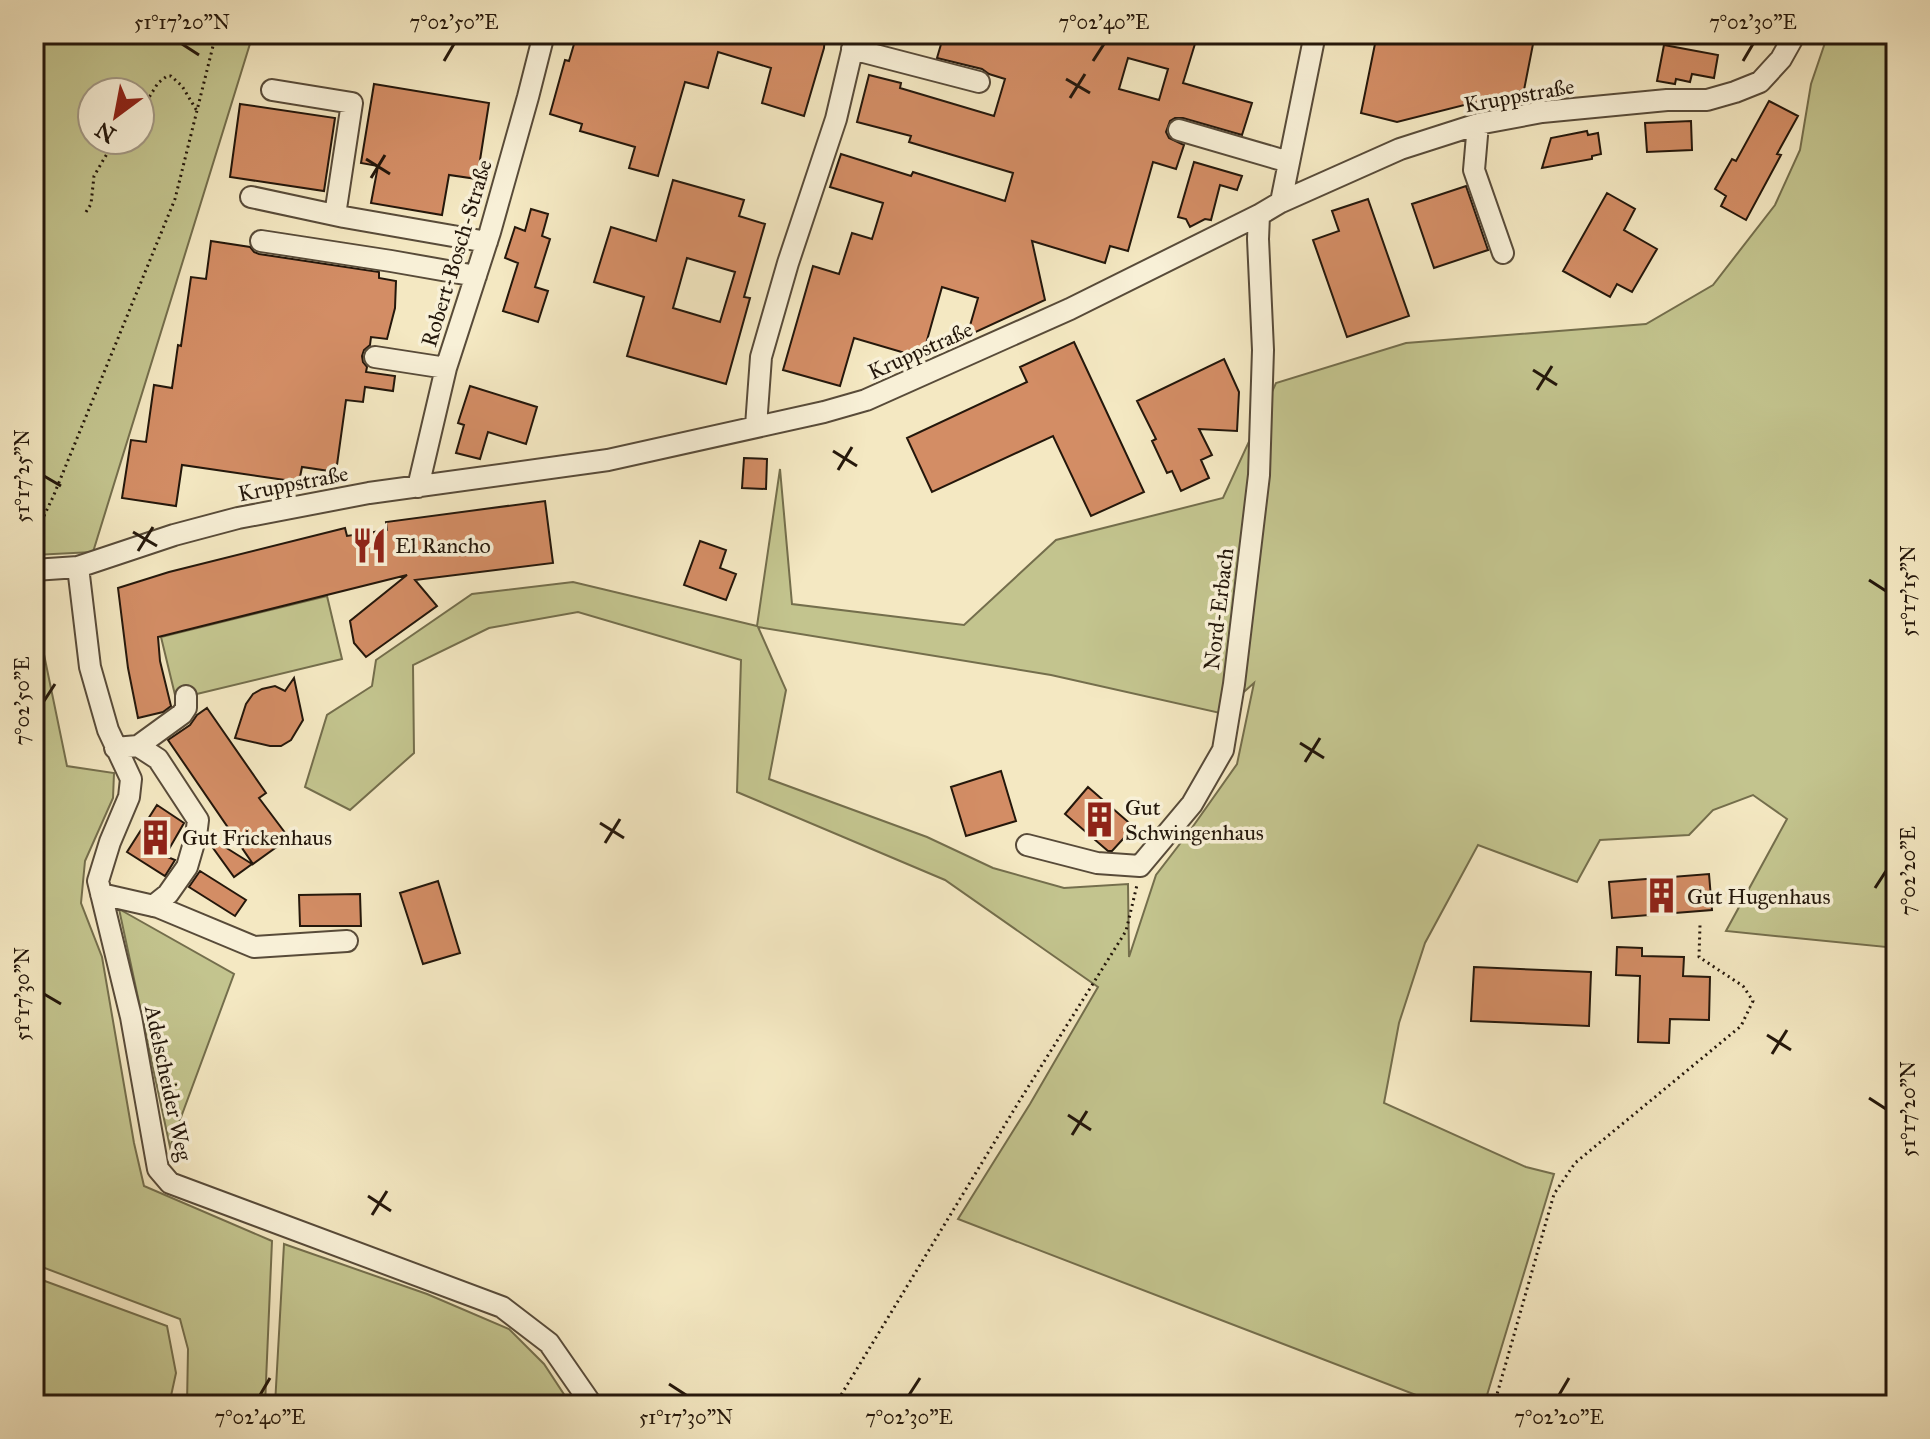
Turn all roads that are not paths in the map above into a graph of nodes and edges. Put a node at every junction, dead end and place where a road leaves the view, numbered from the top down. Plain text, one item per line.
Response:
1 (544, 34) edge
2 (1315, 34) edge
3 (1795, 34) edge
4 (854, 42) edge
5 (979, 82) dead end
6 (272, 90) dead end
7 (1478, 124) junction
8 (1179, 130) dead end
9 (1289, 162) junction
10 (251, 197) dead end
11 (1281, 202) junction
12 (335, 215) junction
13 (1259, 215) junction
14 (261, 241) dead end
15 (487, 242) junction
16 (1503, 253) dead end
17 (476, 276) junction
18 (375, 357) dead end
19 (446, 368) junction
20 (756, 426) junction
21 (418, 487) junction
22 (78, 567) junction
23 (34, 570) edge
24 (186, 696) dead end
25 (138, 746) junction
26 (115, 748) junction
27 (1027, 845) dead end
28 (101, 894) junction
29 (153, 906) junction
30 (347, 941) dead end
31 (592, 1405) edge

1 - 15 street, Robert-Bosch-Straße
2 - 9 street
3 - 7 street, Kruppstraße
4 - 5 street
4 - 20 street
6 - 12 street
7 - 11 street, Kruppstraße
7 - 16 street
8 - 9 street
9 - 11 street
10 - 12 street
11 - 13 street, Kruppstraße
12 - 15 street
13 - 20 street, Kruppstraße
13 - 27 street, Nord-Erbach
14 - 17 street
15 - 17 street, Robert-Bosch-Straße
17 - 19 street, Robert-Bosch-Straße
18 - 19 street
19 - 21 street, Robert-Bosch-Straße
20 - 21 street, Kruppstraße
21 - 22 street, Kruppstraße
22 - 23 street, Kruppstraße
22 - 26 street, Adelscheider Weg
24 - 25 street
25 - 26 street
25 - 29 street
26 - 28 street, Adelscheider Weg
28 - 29 street
28 - 31 street, Adelscheider Weg
29 - 30 street

